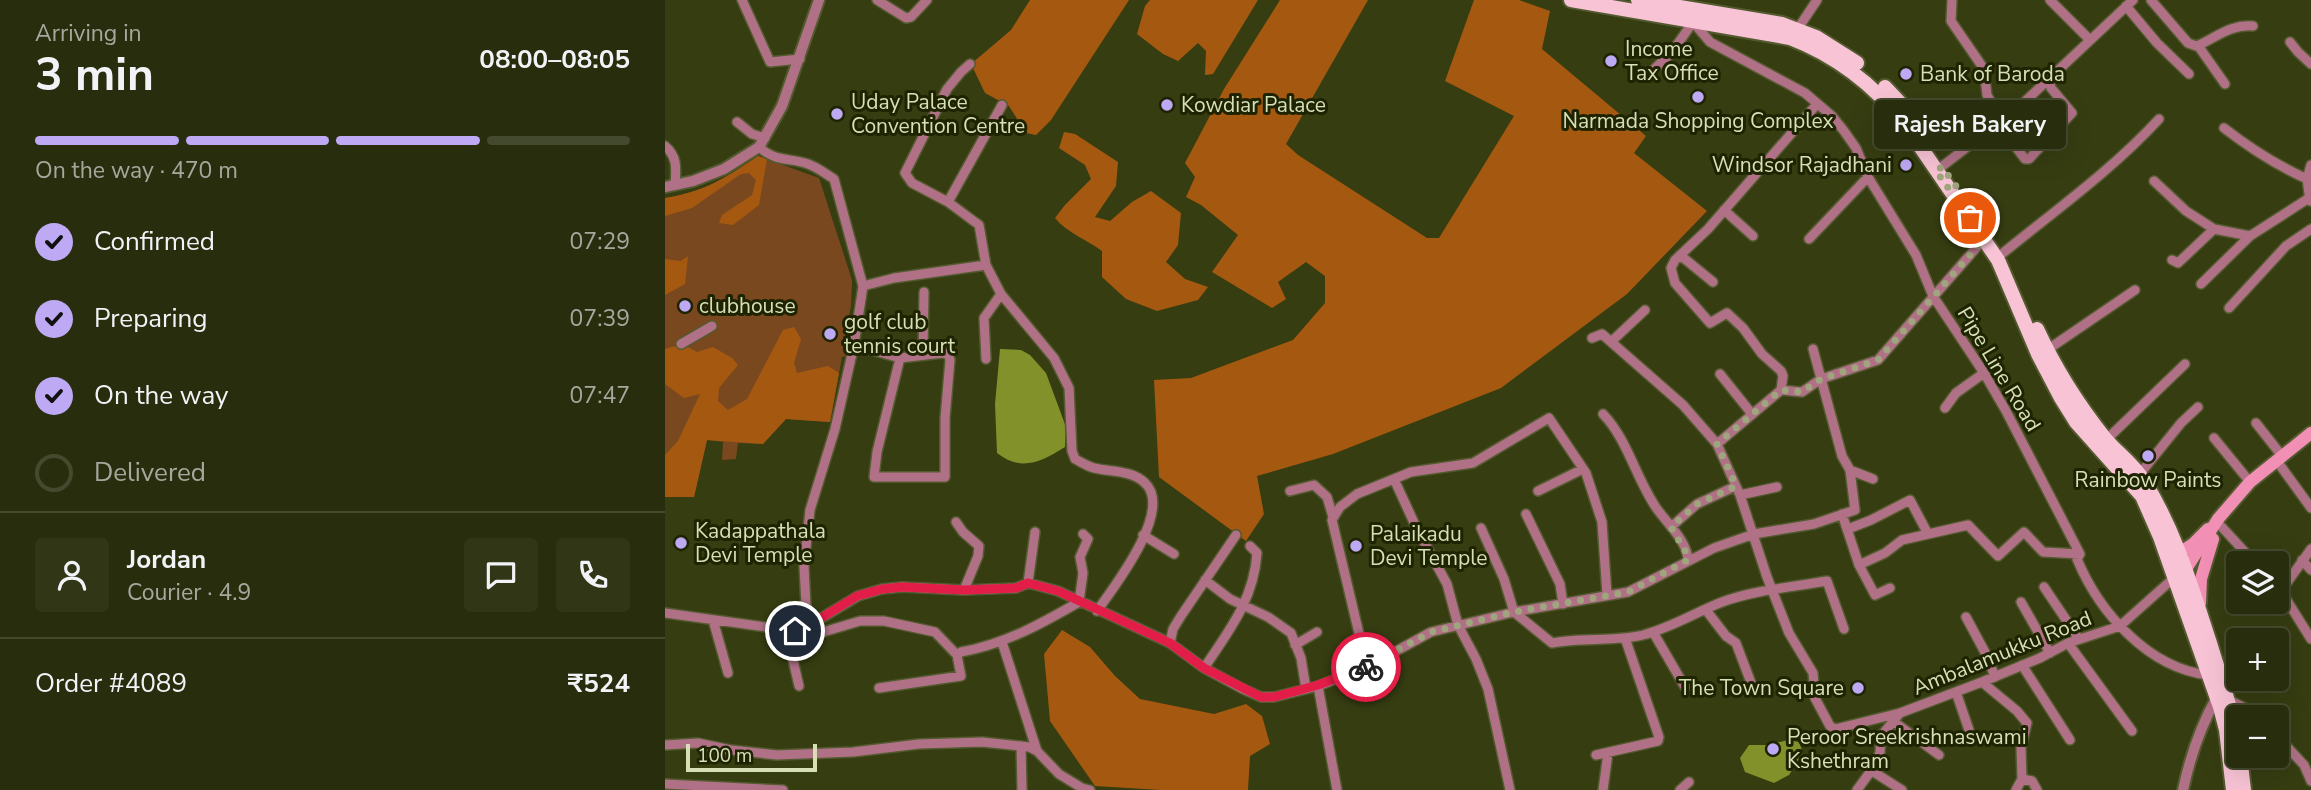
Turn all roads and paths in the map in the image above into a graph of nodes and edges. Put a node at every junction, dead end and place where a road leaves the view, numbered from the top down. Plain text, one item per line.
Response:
1 (742, 0) edge
2 (877, 0) edge
3 (927, 0) edge
4 (1571, 0) edge
5 (1638, 0) edge
6 (1817, 0) edge
7 (1952, 0) edge
8 (2050, 0) edge
9 (2151, 0) edge
10 (817, 2) edge
11 (2129, 3) edge
12 (1662, 5) edge
13 (1693, 16) junction
14 (2253, 26) dead end
15 (1795, 34) junction
16 (2090, 40) junction
17 (2290, 41) dead end
18 (2197, 46) junction
19 (800, 59) junction
20 (970, 64) dead end
21 (2311, 64) edge
22 (2189, 74) dead end
23 (1647, 76) dead end
24 (2049, 80) junction
25 (2225, 84) dead end
26 (1818, 104) junction
27 (1002, 105) dead end
28 (2158, 119) dead end
29 (2001, 121) junction
30 (737, 122) dead end
31 (2224, 128) dead end
32 (2016, 135) dead end
33 (762, 142) junction
34 (665, 146) edge
35 (2311, 165) edge
36 (1939, 169) junction
37 (1868, 177) junction
38 (2307, 179) junction
39 (2154, 181) dead end
40 (670, 186) edge
41 (2310, 200) edge
42 (948, 202) junction
43 (1724, 210) junction
44 (2214, 229) junction
45 (2311, 229) edge
46 (1987, 235) junction
47 (1753, 236) dead end
48 (2250, 236) junction
49 (1809, 239) dead end
50 (2003, 253) junction
51 (1679, 255) junction
52 (2172, 260) dead end
53 (986, 265) junction
54 (1713, 282) dead end
55 (2201, 284) dead end
56 (863, 286) junction
57 (2135, 290) dead end
58 (924, 292) dead end
59 (1001, 294) junction
60 (1933, 296) junction
61 (2229, 308) dead end
62 (1645, 310) dead end
63 (712, 326) dead end
64 (1592, 338) dead end
65 (1612, 341) junction
66 (681, 344) dead end
67 (853, 345) junction
68 (1813, 349) dead end
69 (2047, 350) junction
70 (923, 355) junction
71 (900, 358) junction
72 (986, 359) dead end
73 (2185, 364) dead end
74 (1984, 373) junction
75 (1720, 374) dead end
76 (1821, 379) junction
77 (1781, 390) junction
78 (2198, 407) dead end
79 (1945, 408) dead end
80 (1603, 414) dead end
81 (1752, 414) junction
82 (2256, 423) dead end
83 (2311, 433) edge
84 (2214, 438) dead end
85 (2106, 440) junction
86 (1717, 444) junction
87 (2279, 458) junction
88 (1583, 469) junction
89 (1850, 470) junction
90 (2139, 475) junction
91 (1394, 479) junction
92 (1873, 479) dead end
93 (2249, 482) junction
94 (1777, 487) dead end
95 (1738, 490) junction
96 (1290, 491) dead end
97 (1538, 491) dead end
98 (2311, 508) edge
99 (1526, 514) dead end
100 (1842, 514) junction
101 (1333, 517) junction
102 (956, 522) dead end
103 (2219, 522) junction
104 (1671, 527) junction
105 (1481, 528) dead end
106 (1848, 529) junction
107 (1035, 532) dead end
108 (1083, 534) dead end
109 (1754, 534) junction
110 (1928, 534) junction
111 (1143, 535) junction
112 (1236, 535) dead end
113 (1251, 546) dead end
114 (2311, 549) edge
115 (2245, 551) edge
116 (2179, 553) junction
117 (1174, 554) dead end
118 (2080, 554) junction
119 (1688, 560) junction
120 (2302, 560) junction
121 (1859, 565) junction
122 (2311, 570) edge
123 (2180, 573) junction
124 (2289, 576) edge
125 (1205, 580) junction
126 (1028, 583) junction
127 (2044, 587) dead end
128 (1890, 588) dead end
129 (964, 590) junction
130 (1772, 590) junction
131 (1607, 595) junction
132 (2289, 600) edge
133 (1079, 602) junction
134 (2021, 602) dead end
135 (1563, 604) junction
136 (1244, 607) junction
137 (1706, 610) junction
138 (1097, 611) junction
139 (2200, 611) junction
140 (1514, 612) junction
141 (665, 614) edge
142 (1966, 617) dead end
143 (713, 620) junction
144 (2308, 623) edge
145 (810, 625) junction
146 (1458, 625) junction
147 (2120, 626) junction
148 (1845, 629) dead end
149 (786, 630) junction
150 (1317, 632) dead end
151 (1653, 632) junction
152 (1625, 638) junction
153 (2079, 639) junction
154 (2311, 639) edge
155 (1002, 642) junction
156 (1170, 643) junction
157 (2068, 643) junction
158 (1295, 645) junction
159 (2050, 653) junction
160 (957, 655) junction
161 (2022, 665) junction
162 (1367, 667) junction
163 (1204, 668) junction
164 (728, 673) dead end
165 (2208, 675) junction
166 (1995, 677) junction
167 (1982, 682) junction
168 (799, 685) dead end
169 (1318, 685) junction
170 (1685, 687) dead end
171 (879, 688) dead end
172 (1753, 688) dead end
173 (1306, 689) junction
174 (1956, 692) junction
175 (2224, 698) junction
176 (2226, 705) edge
177 (2240, 705) edge
178 (1900, 713) junction
179 (1893, 721) junction
180 (1969, 730) dead end
181 (2132, 731) dead end
182 (2070, 740) dead end
183 (665, 745) edge
184 (1021, 746) junction
185 (2289, 749) edge
186 (1037, 751) junction
187 (1608, 753) junction
188 (1596, 755) dead end
189 (1939, 755) dead end
190 (2241, 768) edge
191 (1872, 771) junction
192 (2022, 779) junction
193 (2311, 781) edge
194 (1689, 782) dead end
195 (665, 785) edge
196 (783, 790) edge
197 (1022, 790) edge
198 (1090, 790) edge
199 (1337, 790) edge
200 (1510, 790) edge
201 (1604, 790) edge
202 (1680, 790) edge
203 (1857, 790) edge
204 (1902, 790) edge
205 (2016, 790) edge
206 (2037, 790) edge
207 (2183, 790) edge
208 (2234, 790) edge
209 (2244, 790) edge

1 - 19 street
2 - 3 street
4 - 12 main road
5 - 12 main road
6 - 15 street
7 - 29 street
8 - 16 street
9 - 18 street
10 - 19 street
11 - 16 street
11 - 22 street
12 - 13 main road
13 - 15 main road
13 - 23 street
13 - 26 street, Pipe Line Road
14 - 18 street
15 - 36 main road
16 - 24 street
17 - 21 street
18 - 25 street
19 - 33 street
20 - 42 street
24 - 29 street
24 - 32 street
26 - 37 street, Pipe Line Road
26 - 43 street
27 - 42 street
28 - 50 street
29 - 36 street
30 - 33 street
31 - 38 street
33 - 40 street
33 - 56 street
34 - 40 street
35 - 38 street
36 - 46 main road
37 - 49 street
37 - 60 street, Pipe Line Road
38 - 41 street
39 - 44 street
41 - 48 street
42 - 53 street
43 - 47 street
43 - 51 street
44 - 48 street
44 - 52 street
45 - 61 street
46 - 50 main road
46 - 60 street
46 - 123 main road
48 - 55 street
50 - 69 main road
51 - 54 street
51 - 77 street
53 - 56 street
53 - 59 street
56 - 67 street
57 - 69 street
58 - 70 street
59 - 72 street
59 - 111 street
60 - 74 street, Pipe Line Road
60 - 76 street
62 - 65 street
63 - 66 street
64 - 65 street
65 - 86 street
67 - 71 street
67 - 145 street
68 - 76 street
69 - 85 main road
70 - 71 street
70 - 71 street
73 - 85 street
74 - 79 street
74 - 118 street, Pipe Line Road
75 - 81 street
76 - 77 street
76 - 89 street
77 - 81 street
78 - 90 street
80 - 104 street
81 - 86 street
82 - 87 street
83 - 87 main road
84 - 93 street
85 - 90 main road
86 - 95 street
87 - 93 main road
87 - 98 street
88 - 91 street
88 - 97 street
88 - 131 street
89 - 92 street
89 - 100 street
90 - 116 main road
91 - 101 street
91 - 146 street
93 - 103 main road
94 - 95 street
95 - 104 street
95 - 109 street
96 - 101 street
99 - 135 street
100 - 106 street
100 - 109 street
101 - 162 street
102 - 129 street
103 - 115 street
103 - 116 main road
103 - 123 main road
103 - 139 main road
104 - 119 street
105 - 140 street
106 - 110 street
106 - 121 street
107 - 126 street
108 - 133 street
109 - 119 street
109 - 130 street
110 - 118 street
110 - 121 street
111 - 117 street
111 - 138 street
112 - 125 street
113 - 136 street
114 - 120 street
116 - 123 main road
118 - 147 street, Pipe Line Road
119 - 131 street
120 - 122 street
120 - 124 street
121 - 128 street
123 - 139 main road
123 - 147 street, Ambalamukku Road
123 - 165 main road
125 - 136 street
125 - 156 street
126 - 129 street
126 - 133 street
127 - 153 street
129 - 145 street
130 - 137 street
130 - 148 street
130 - 178 street
131 - 135 street
132 - 144 street
133 - 138 street
133 - 155 street
134 - 159 street
135 - 140 street
136 - 158 street
136 - 163 street
137 - 151 street
137 - 172 street
138 - 156 street
139 - 175 main road
140 - 146 street
140 - 152 street
141 - 143 street
142 - 166 street
143 - 149 street
143 - 164 street
144 - 154 street
145 - 149 street
145 - 160 street
146 - 162 street
146 - 200 street
147 - 153 street, Ambalamukku Road
147 - 165 street, Pipe Line Road
149 - 168 street
150 - 158 street
151 - 152 street
151 - 170 street
152 - 187 street
153 - 157 street, Ambalamukku Road
155 - 160 street
155 - 186 street
156 - 163 street
157 - 159 street, Ambalamukku Road
157 - 181 street
158 - 173 street
159 - 161 street, Ambalamukku Road
160 - 171 street
161 - 166 street, Ambalamukku Road
161 - 182 street
162 - 169 street
163 - 173 street
165 - 175 main road
166 - 167 street, Ambalamukku Road
167 - 174 street, Ambalamukku Road
167 - 192 street
169 - 173 street
169 - 199 street
174 - 178 street, Ambalamukku Road
174 - 180 street
175 - 176 main road
175 - 177 street
175 - 207 street
175 - 208 main road
178 - 179 street, Ambalamukku Road
179 - 189 street
179 - 191 street, Ambalamukku Road
183 - 184 street
184 - 186 street
184 - 197 street
185 - 193 street
186 - 198 street
187 - 188 street
187 - 201 street
190 - 209 main road
191 - 203 street, Ambalamukku Road
191 - 204 street
192 - 205 street
192 - 206 street
194 - 202 street
195 - 196 street

